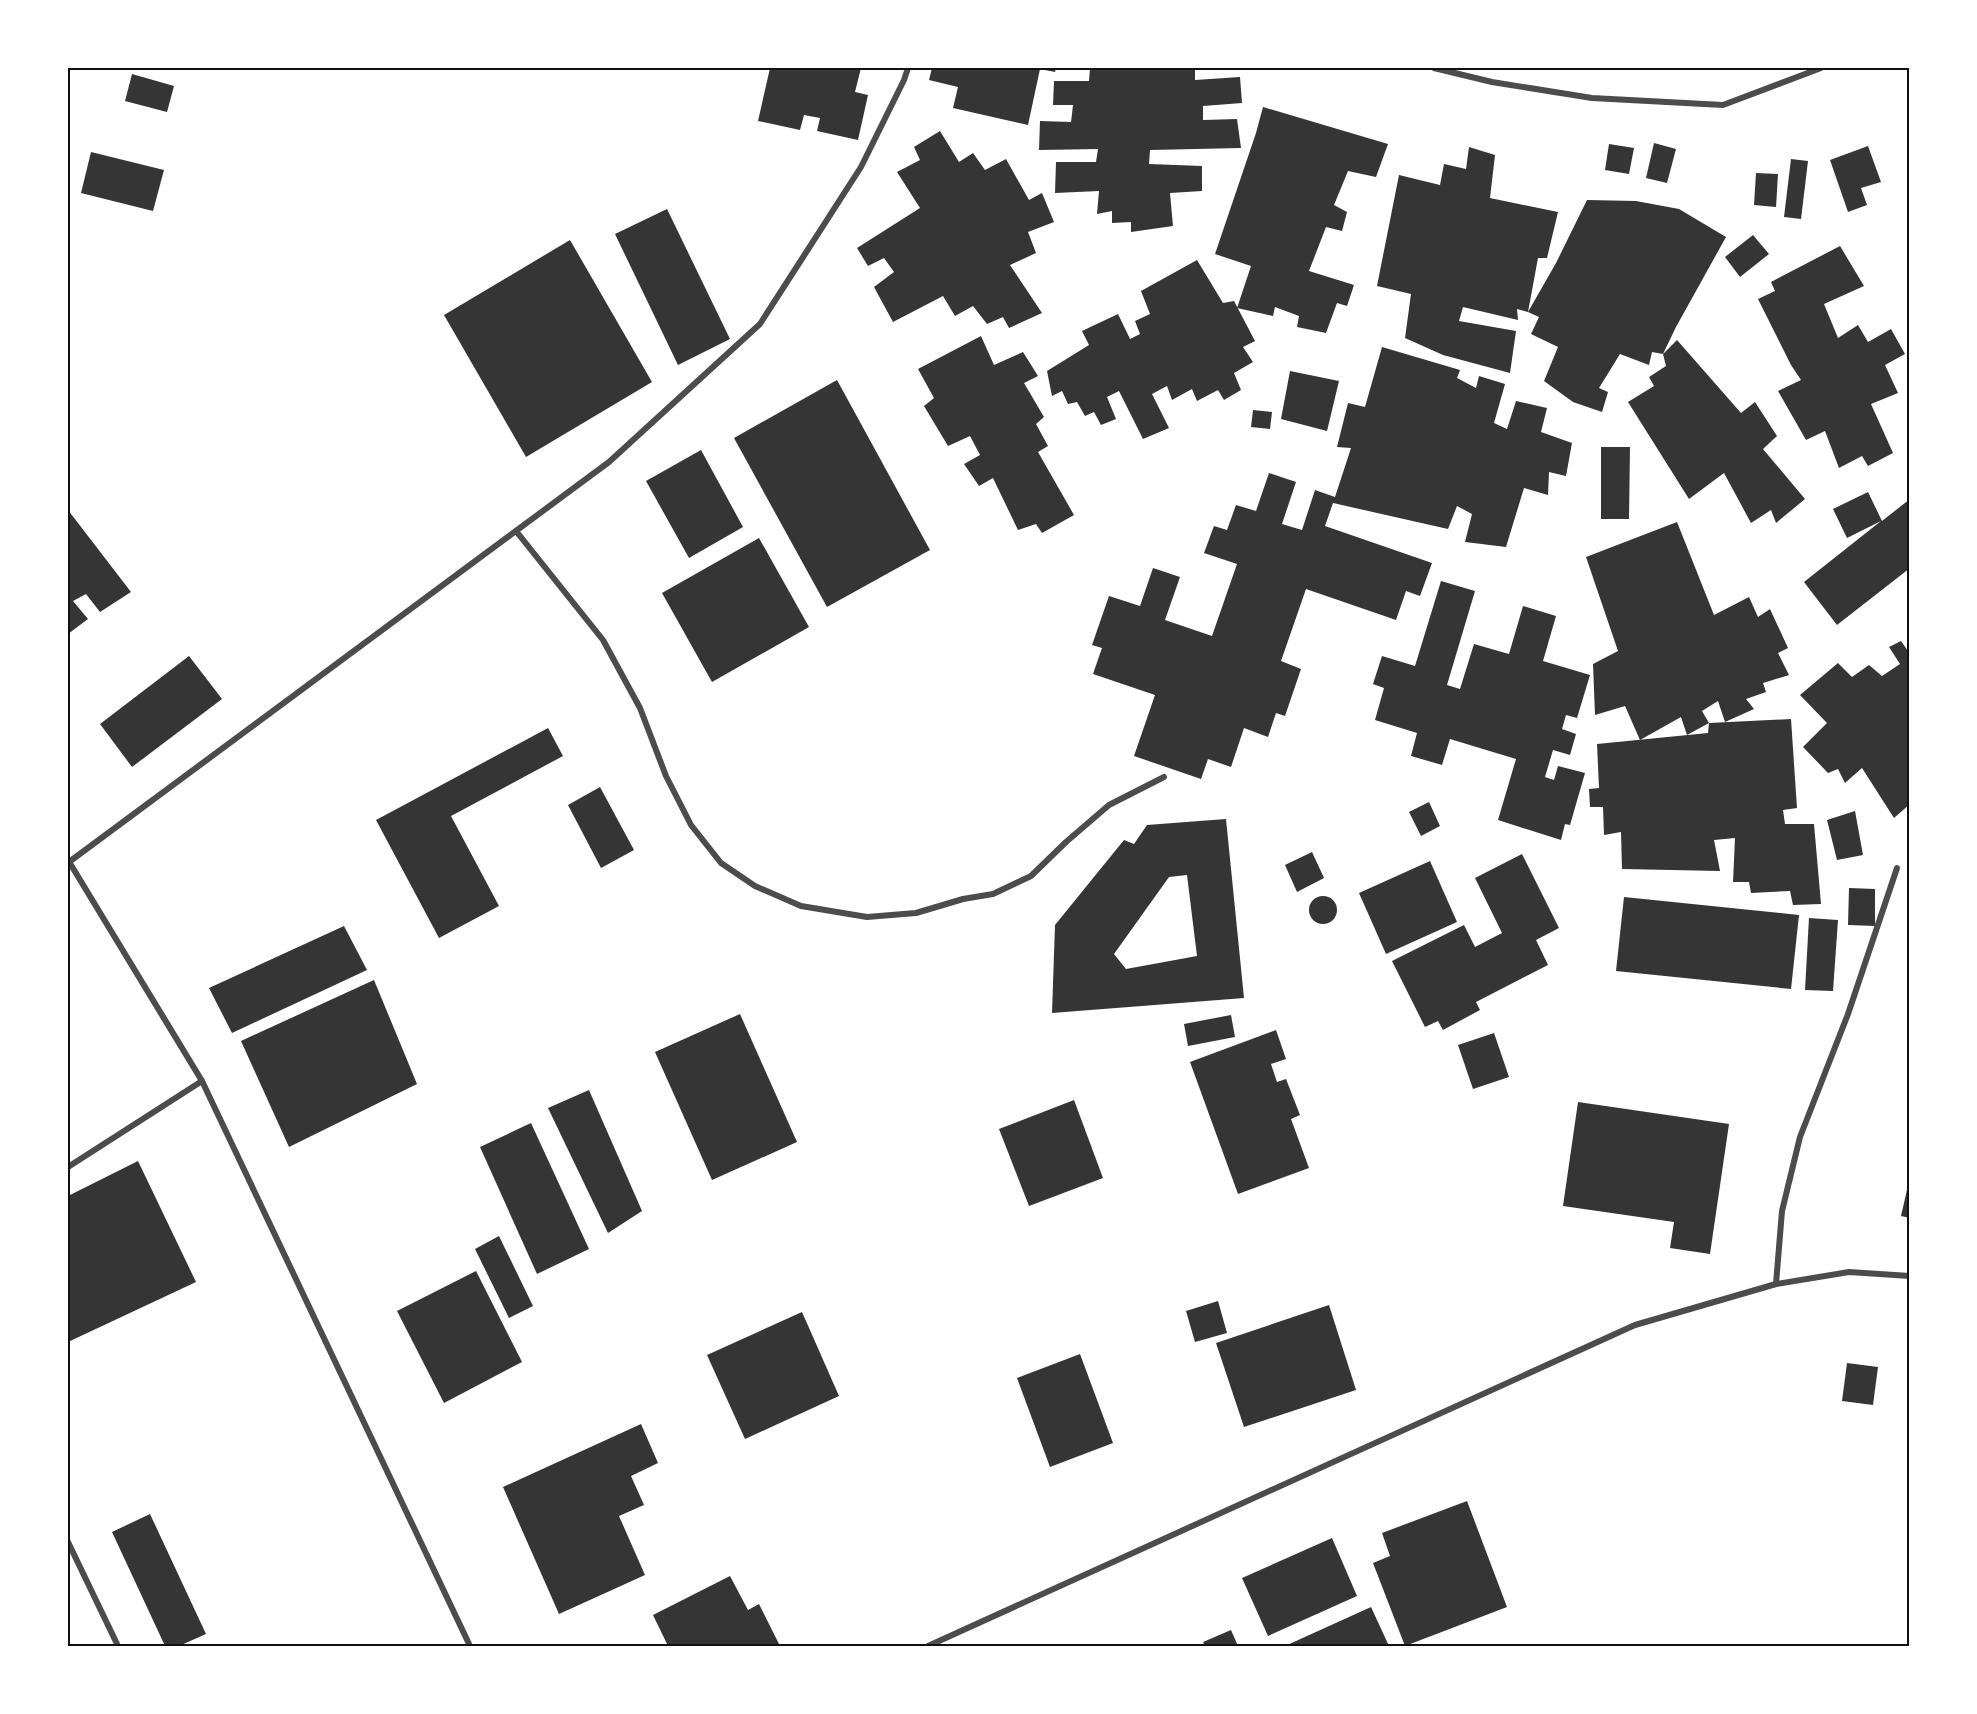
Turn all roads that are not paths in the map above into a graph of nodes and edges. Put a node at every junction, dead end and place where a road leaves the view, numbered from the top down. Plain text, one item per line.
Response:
1 (908, 68) edge
2 (1434, 68) edge
3 (1821, 68) edge
4 (516, 531) junction
5 (1164, 777) dead end
6 (68, 861) edge
7 (1897, 868) dead end
8 (202, 1081) junction
9 (68, 1167) edge
10 (1910, 1276) edge
11 (1776, 1284) junction
12 (68, 1542) edge
13 (118, 1647) edge
14 (470, 1647) edge
15 (928, 1647) edge

1 - 4 street
2 - 3 street
4 - 5 street
4 - 6 street
6 - 8 street
7 - 11 street
8 - 9 street
8 - 14 street
10 - 11 street
11 - 15 street
12 - 13 street

